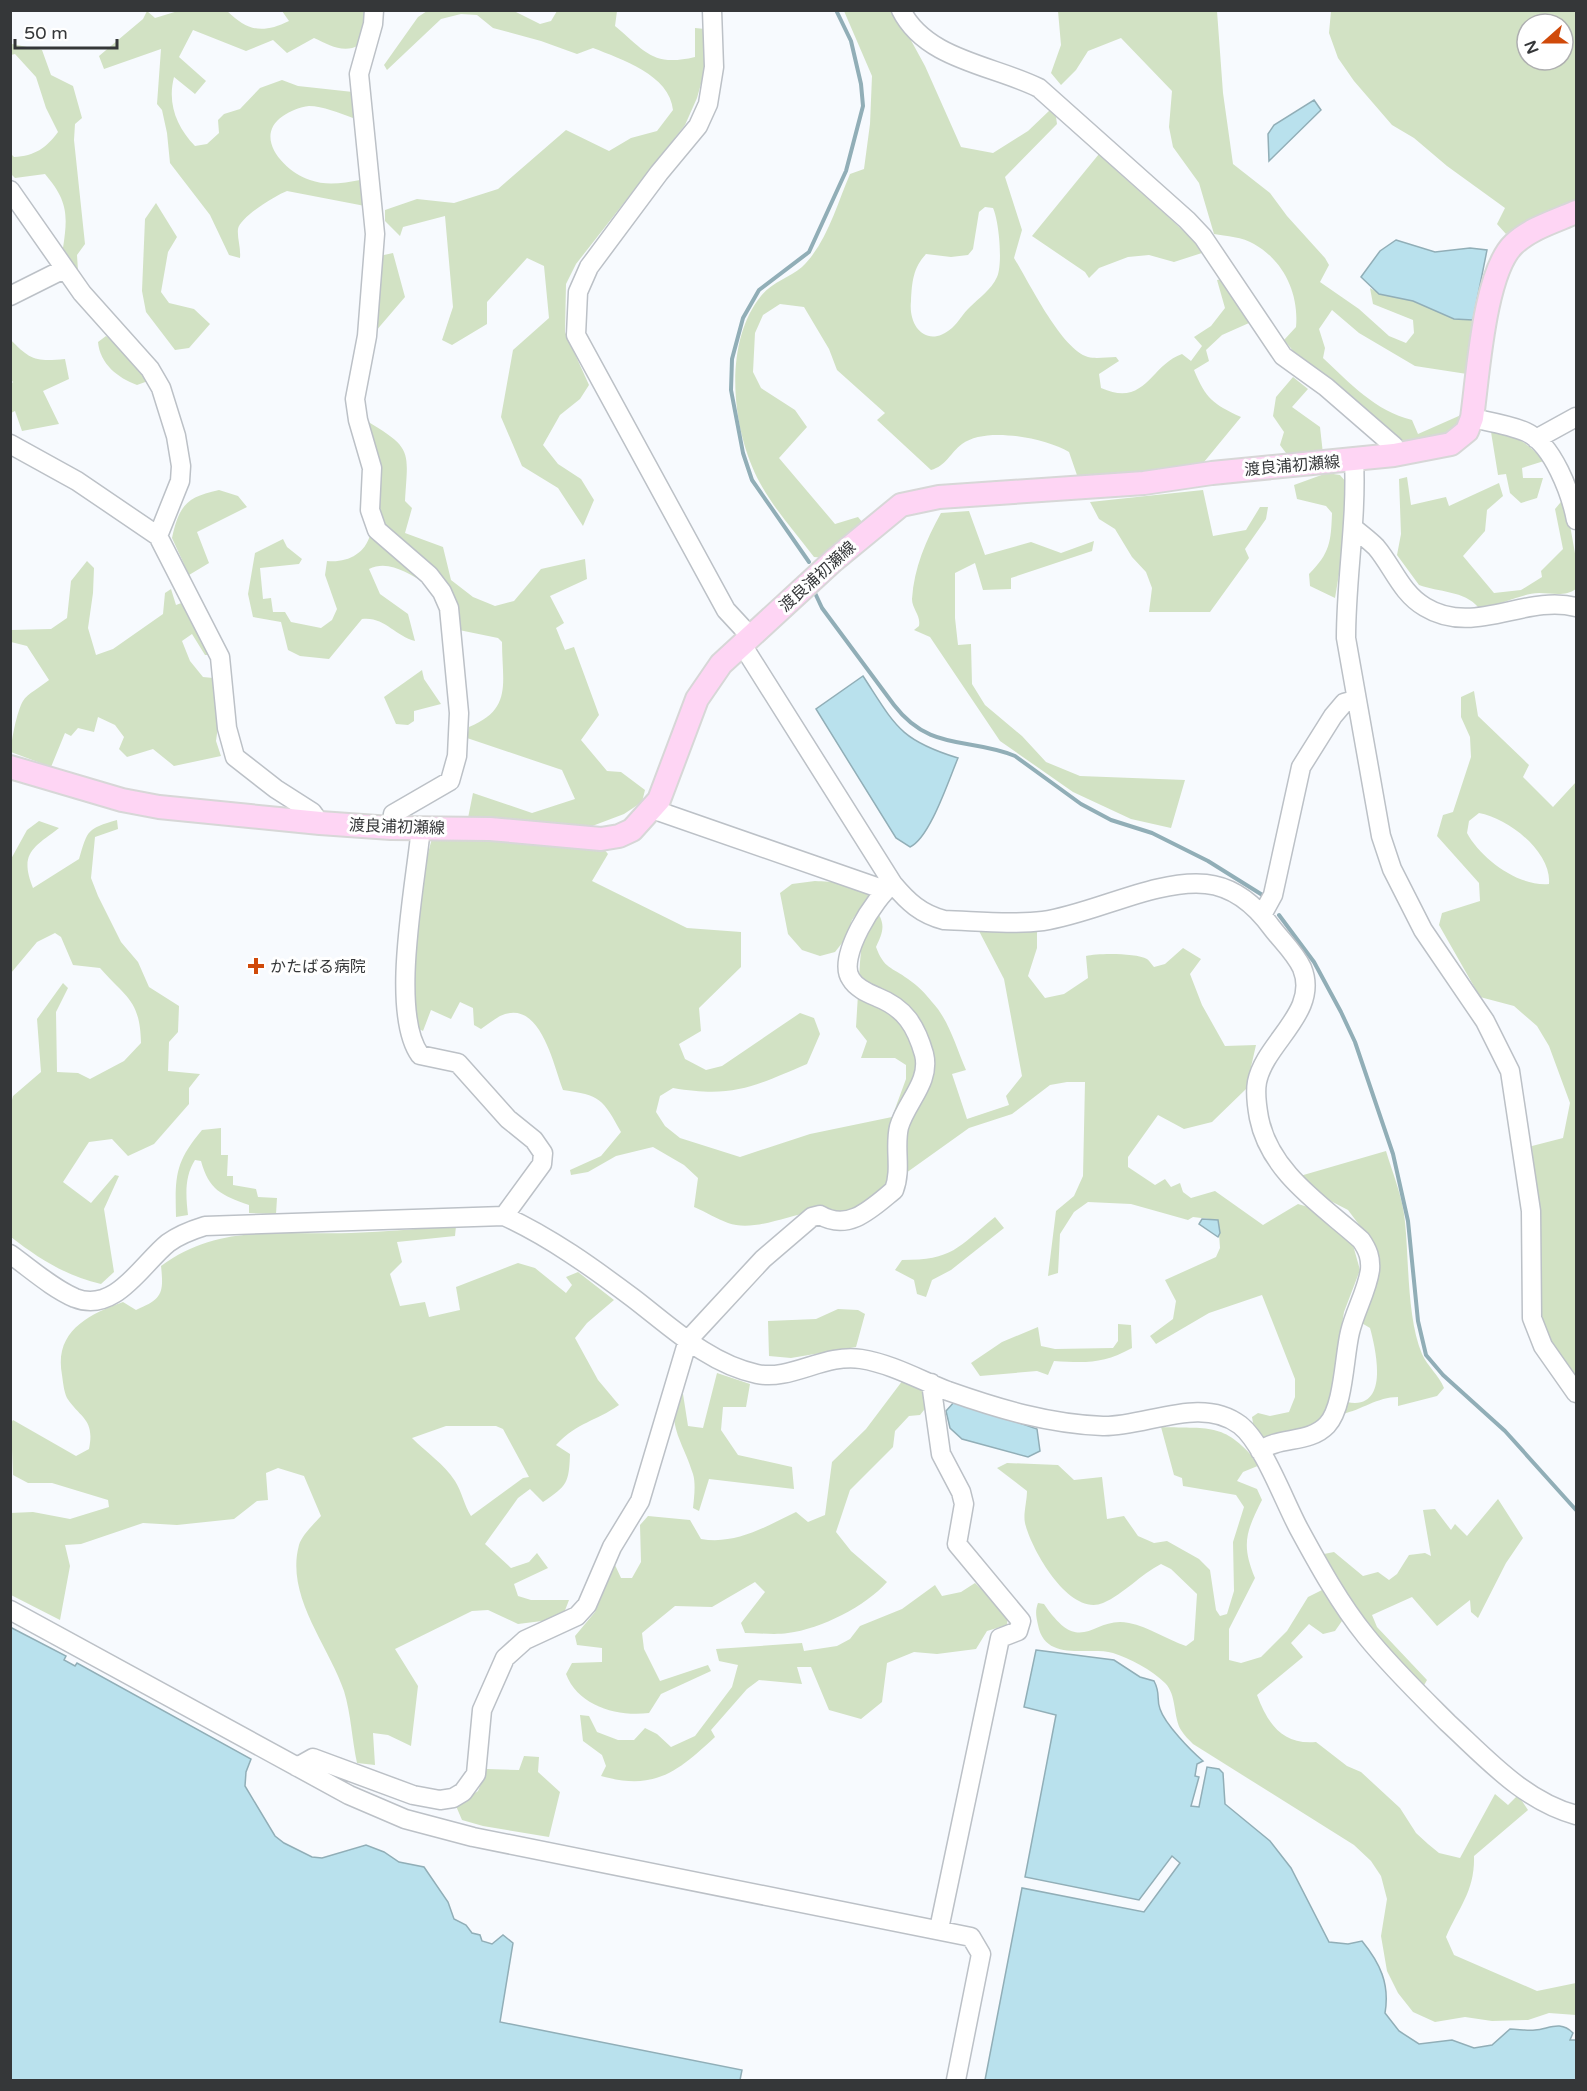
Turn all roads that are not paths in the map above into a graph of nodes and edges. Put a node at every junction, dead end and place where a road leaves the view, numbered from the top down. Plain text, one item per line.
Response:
1 (374, 10) edge
2 (712, 10) edge
3 (901, 10) edge
4 (10, 190) edge
5 (1576, 212) edge
6 (64, 269) junction
7 (10, 296) edge
8 (1576, 417) edge
9 (1472, 418) junction
10 (1536, 439) junction
11 (10, 444) edge
12 (1394, 455) junction
13 (1354, 459) junction
14 (1576, 520) edge
15 (1355, 529) junction
16 (158, 536) junction
17 (1576, 607) edge
18 (747, 641) junction
19 (1355, 700) junction
20 (10, 767) edge
21 (652, 809) junction
22 (320, 823) junction
23 (421, 827) junction
24 (392, 828) junction
25 (889, 887) junction
26 (1262, 915) junction
27 (504, 1216) junction
28 (10, 1254) edge
29 (688, 1340) junction
30 (930, 1383) junction
31 (1576, 1393) edge
32 (1260, 1451) junction
33 (10, 1610) edge
34 (297, 1767) junction
35 (1576, 1815) edge
36 (939, 1929) junction
37 (956, 2080) edge

1 - 24 street
2 - 18 street
3 - 12 street
4 - 6 street
5 - 9 main road, 渡良浦初瀬線
6 - 7 street
6 - 16 street
8 - 10 street
9 - 10 street
9 - 12 main road, 渡良浦初瀬線
10 - 14 street
11 - 16 street
12 - 13 main road, 渡良浦初瀬線
13 - 15 street
13 - 18 main road, 渡良浦初瀬線
15 - 17 street
15 - 19 street
16 - 22 street
18 - 21 main road, 渡良浦初瀬線
18 - 25 street
19 - 26 street
19 - 31 street
20 - 22 main road, 渡良浦初瀬線
21 - 23 main road, 渡良浦初瀬線
21 - 25 street
22 - 24 main road, 渡良浦初瀬線
23 - 24 main road, 渡良浦初瀬線
23 - 27 street
25 - 26 street
25 - 29 street
26 - 32 street
27 - 28 street
27 - 29 street
29 - 30 street
29 - 34 street
30 - 32 street
30 - 36 street
32 - 35 street
33 - 34 street
34 - 36 street
36 - 37 street

